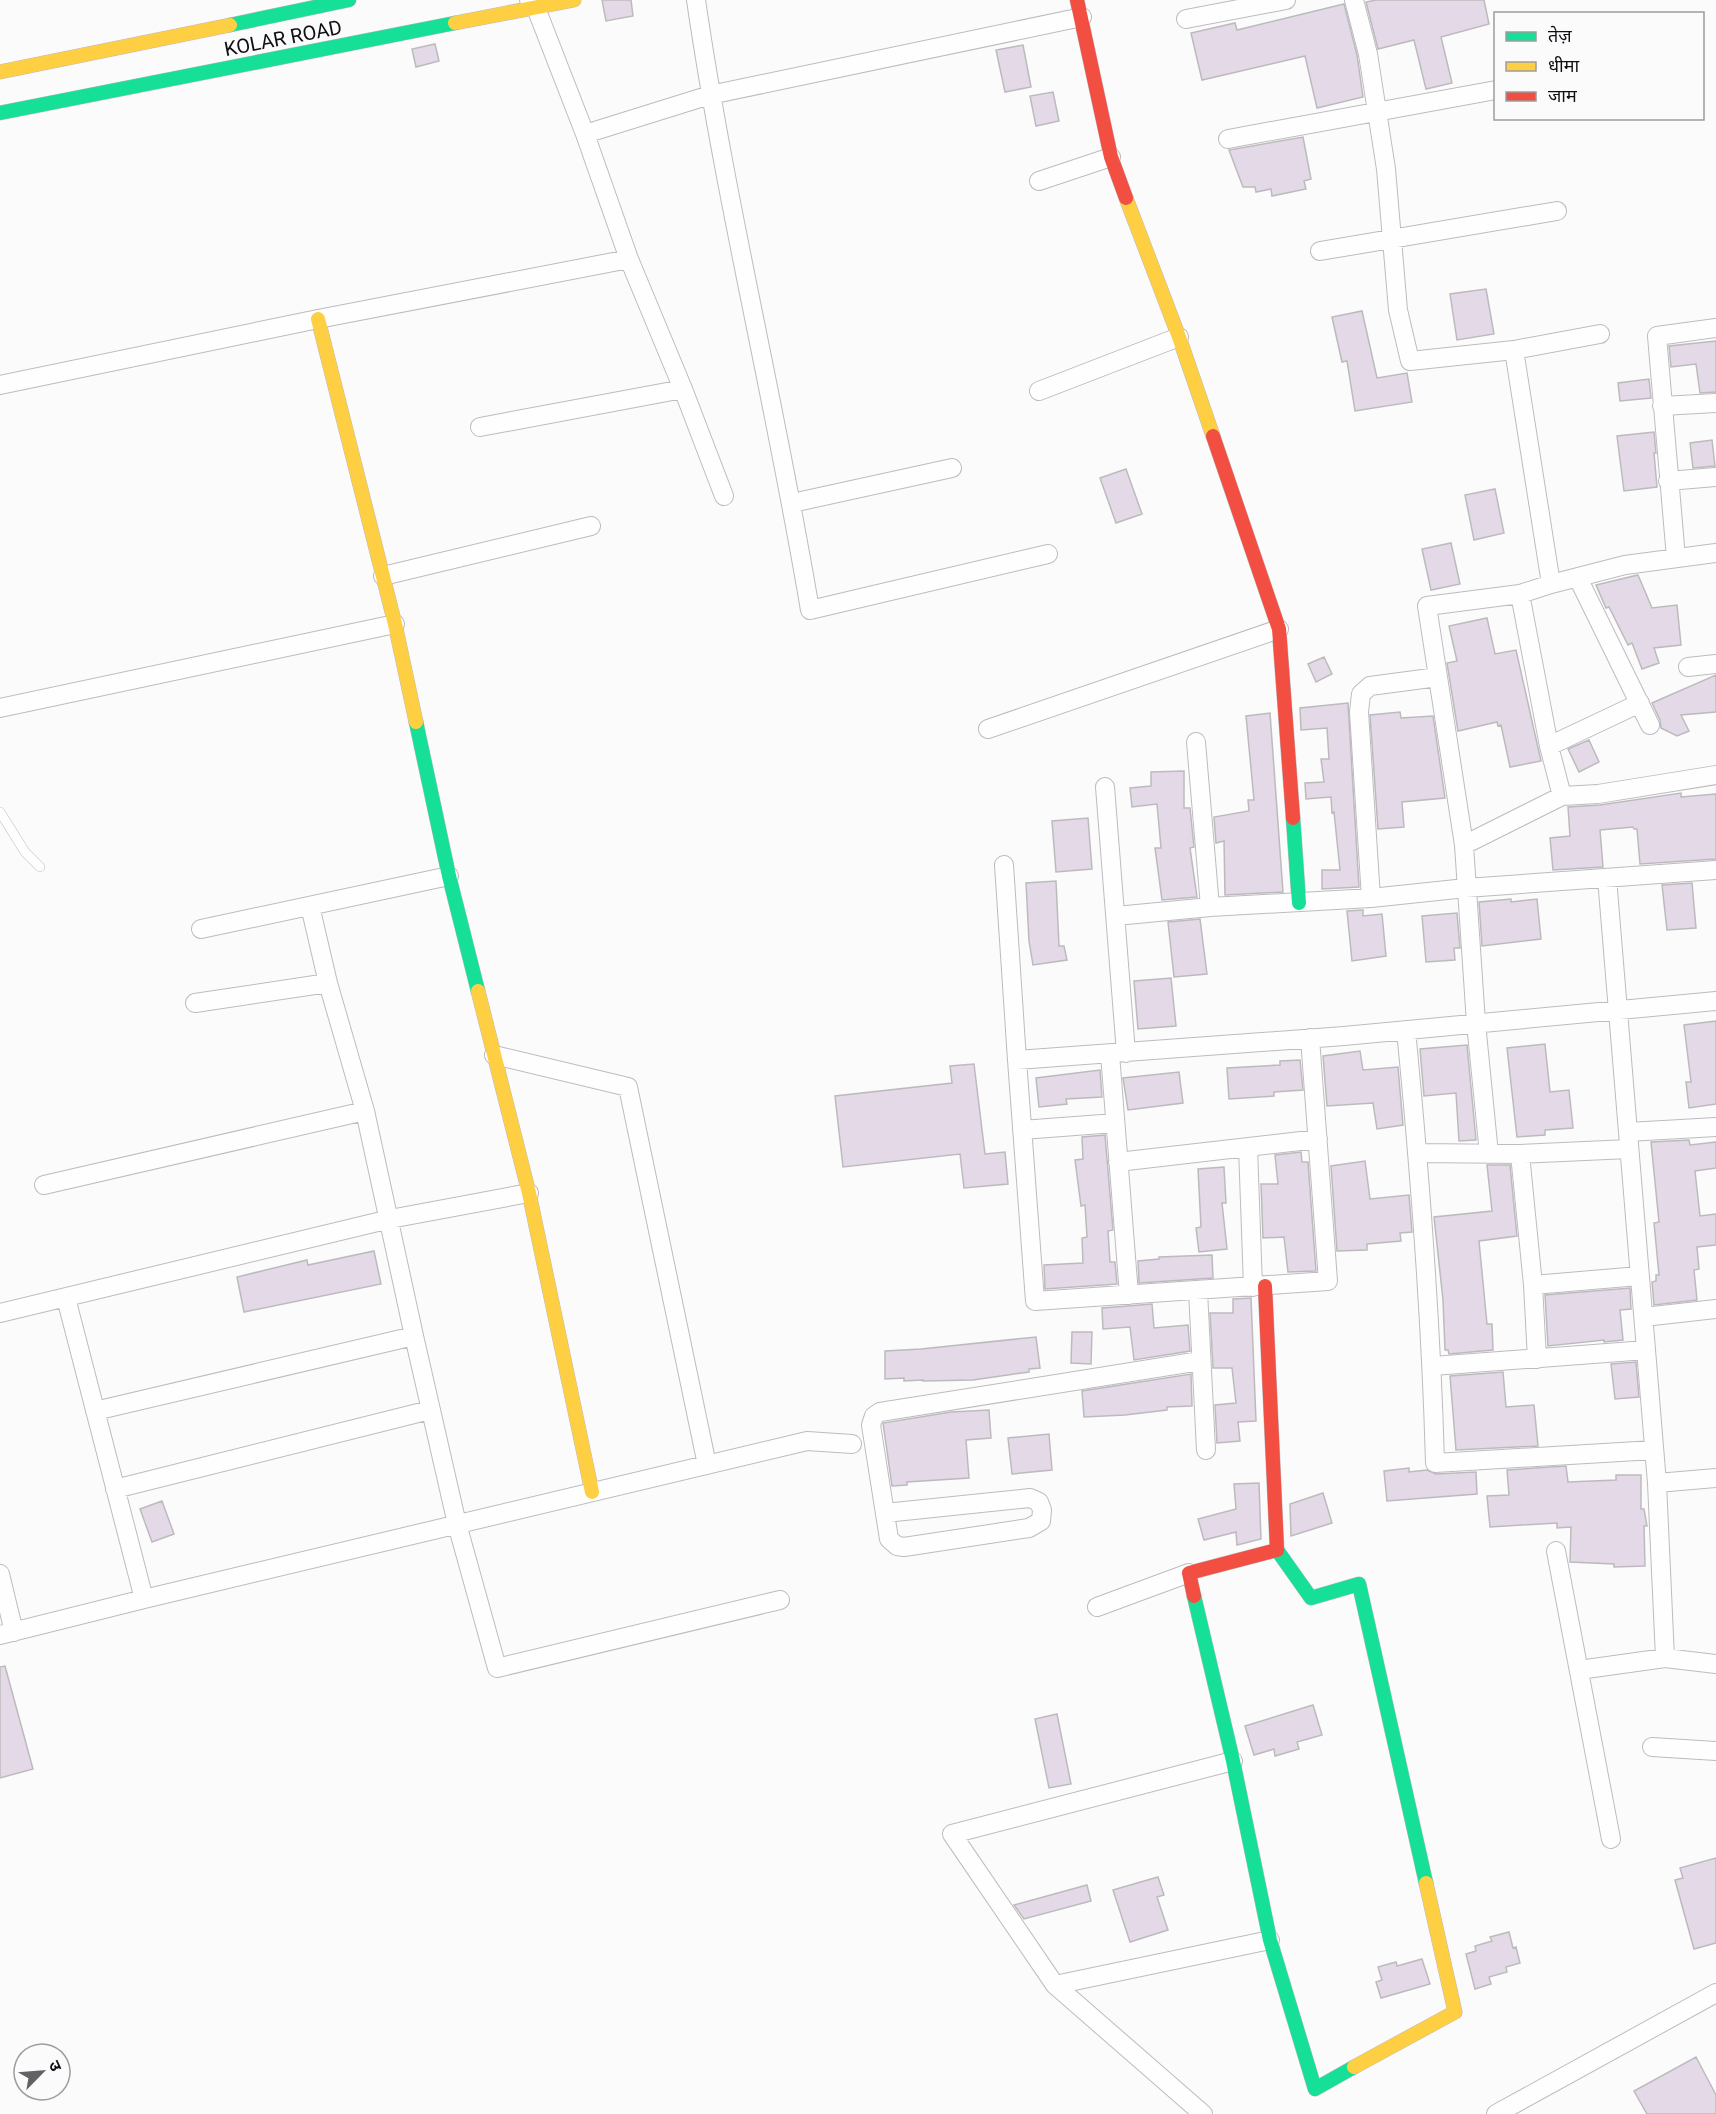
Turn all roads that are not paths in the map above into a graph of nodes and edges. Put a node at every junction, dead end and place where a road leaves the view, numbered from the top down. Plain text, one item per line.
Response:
1 (349, 0) edge
2 (574, 0) edge
3 (696, 0) edge
4 (1286, 0) edge
5 (1354, 0) edge
6 (533, 4) edge
7 (1080, 8) edge
8 (1186, 19) dead end
9 (0, 72) edge
10 (1494, 90) edge
11 (710, 95) junction
12 (1377, 111) junction
13 (0, 113) edge
14 (585, 134) junction
15 (1228, 139) dead end
16 (1112, 157) junction
17 (1040, 181) dead end
18 (1557, 211) dead end
19 (1392, 237) junction
20 (1320, 251) dead end
21 (629, 259) junction
22 (318, 319) junction
23 (1716, 328) edge
24 (1600, 334) dead end
25 (1179, 337) junction
26 (1514, 350) junction
27 (0, 385) edge
28 (683, 389) junction
29 (1039, 391) dead end
30 (1716, 403) edge
31 (1662, 406) junction
32 (480, 427) dead end
33 (952, 468) dead end
34 (1716, 477) edge
35 (1668, 481) junction
36 (724, 496) dead end
37 (792, 503) junction
38 (591, 526) dead end
39 (1716, 553) edge
40 (1048, 554) dead end
41 (1676, 558) junction
42 (383, 576) junction
43 (1578, 578) junction
44 (1551, 584) junction
45 (1520, 594) junction
46 (395, 624) junction
47 (1279, 629) junction
48 (1716, 664) edge
49 (1688, 667) dead end
50 (1438, 677) junction
51 (1640, 703) junction
52 (0, 708) edge
53 (1650, 725) dead end
54 (988, 729) dead end
55 (1196, 742) dead end
56 (1549, 746) junction
57 (1716, 775) edge
58 (1105, 787) dead end
59 (1562, 796) junction
60 (0, 812) edge
61 (1464, 845) junction
62 (1004, 865) dead end
63 (40, 867) dead end
64 (1716, 870) edge
65 (449, 876) junction
66 (1607, 878) junction
67 (1466, 888) junction
68 (1371, 898) junction
69 (1299, 903) junction
70 (310, 906) junction
71 (1210, 907) junction
72 (1116, 916) junction
73 (201, 929) dead end
74 (328, 983) junction
75 (1716, 1001) edge
76 (195, 1003) dead end
77 (1619, 1010) junction
78 (1476, 1023) junction
79 (1406, 1030) junction
80 (1310, 1038) junction
81 (1118, 1053) junction
82 (494, 1055) junction
83 (1017, 1060) junction
84 (365, 1111) junction
85 (1115, 1123) junction
86 (1716, 1127) edge
87 (1022, 1130) junction
88 (1318, 1139) junction
89 (1629, 1141) junction
90 (1248, 1147) junction
91 (1418, 1153) junction
92 (1489, 1154) junction
93 (1520, 1154) junction
94 (1118, 1162) junction
95 (44, 1185) dead end
96 (529, 1193) junction
97 (390, 1219) junction
98 (1639, 1276) junction
99 (1533, 1285) junction
100 (1259, 1287) junction
101 (1198, 1291) junction
102 (1129, 1295) junction
103 (66, 1298) junction
104 (1716, 1309) edge
105 (0, 1313) edge
106 (1644, 1317) junction
107 (414, 1335) junction
108 (1646, 1350) junction
109 (1538, 1359) junction
110 (1200, 1360) junction
111 (1433, 1366) junction
112 (430, 1410) junction
113 (95, 1411) junction
114 (852, 1444) dead end
115 (1206, 1450) dead end
116 (1654, 1450) junction
117 (707, 1465) junction
118 (1716, 1478) edge
119 (1657, 1483) junction
120 (115, 1489) junction
121 (592, 1492) junction
122 (885, 1513) junction
123 (458, 1524) junction
124 (1277, 1550) junction
125 (1556, 1551) dead end
126 (1189, 1573) junction
127 (0, 1575) edge
128 (144, 1599) junction
129 (780, 1600) dead end
130 (1097, 1607) dead end
131 (7, 1634) edge
132 (1665, 1658) junction
133 (1716, 1664) edge
134 (1579, 1670) junction
135 (1652, 1747) dead end
136 (1716, 1751) edge
137 (1233, 1761) junction
138 (1611, 1839) dead end
139 (1270, 1940) junction
140 (1055, 1984) junction
141 (1716, 1993) edge
142 (1203, 2114) edge
143 (1496, 2114) edge

1 - 9 street, KOLAR ROAD
2 - 6 street, KOLAR ROAD
3 - 11 street
4 - 8 street
5 - 12 street
6 - 13 street, KOLAR ROAD
6 - 14 street
7 - 11 street
7 - 16 street
10 - 12 street
11 - 14 street
11 - 37 street
12 - 15 street
12 - 19 street
14 - 21 street
16 - 17 street
16 - 25 street
18 - 19 street
19 - 20 street
19 - 26 street
21 - 22 street
21 - 28 street
22 - 27 street
22 - 42 street
23 - 31 street
24 - 26 street
25 - 29 street
25 - 47 street
26 - 44 street
28 - 32 street
28 - 36 street
30 - 31 street
31 - 35 street
33 - 37 street
34 - 35 street
35 - 41 street
37 - 40 street
38 - 42 street
39 - 41 street
41 - 43 street
42 - 46 street
43 - 44 street
43 - 51 street
44 - 45 street
45 - 50 street
45 - 56 street
46 - 52 street
46 - 65 street
47 - 54 street
47 - 69 street
48 - 49 street
50 - 61 street
50 - 68 street
51 - 53 street
51 - 56 street
55 - 71 street
56 - 59 street
57 - 59 street
58 - 72 street
59 - 61 street
60 - 63 lane
61 - 67 street
62 - 83 street
64 - 66 street
65 - 70 street
65 - 82 street
66 - 67 street
66 - 77 street
67 - 68 street
67 - 78 street
68 - 69 street
69 - 71 street
70 - 73 street
70 - 74 street
71 - 72 street
72 - 81 street
74 - 76 street
74 - 84 street
75 - 77 street
77 - 78 street
77 - 89 street
78 - 79 street
78 - 92 street
79 - 80 street
79 - 91 street
80 - 81 street
80 - 88 street
81 - 83 street
81 - 85 street
82 - 96 street
82 - 117 street
83 - 87 street
84 - 95 street
84 - 97 street
85 - 87 street
85 - 94 street
86 - 89 street
87 - 102 street
88 - 90 street
88 - 100 street
89 - 93 street
89 - 98 street
90 - 94 street
90 - 100 street
91 - 92 street
91 - 111 street
92 - 93 street
93 - 99 street
94 - 102 street
96 - 97 street
96 - 121 street
97 - 103 street
97 - 107 street
98 - 99 street
98 - 106 street
99 - 109 street
100 - 101 street
100 - 124 street
101 - 102 street
101 - 110 street
103 - 105 street
103 - 113 street
104 - 106 street
106 - 108 street
107 - 112 street
107 - 113 street
108 - 109 street
108 - 116 street
109 - 111 street
110 - 115 street
110 - 122 street
111 - 116 street
112 - 120 street
112 - 123 street
113 - 120 street
114 - 117 street
116 - 119 street
117 - 121 street
118 - 119 street
119 - 132 street
120 - 128 street
121 - 123 street
122 - 122 street
123 - 128 street
123 - 129 street
124 - 126 street
124 - 139 street
125 - 134 street
126 - 130 street
126 - 137 street
127 - 131 street
128 - 131 street
132 - 133 street
132 - 134 street
134 - 138 street
135 - 136 street
137 - 139 street
137 - 140 street
139 - 140 street
140 - 142 street
141 - 143 street

